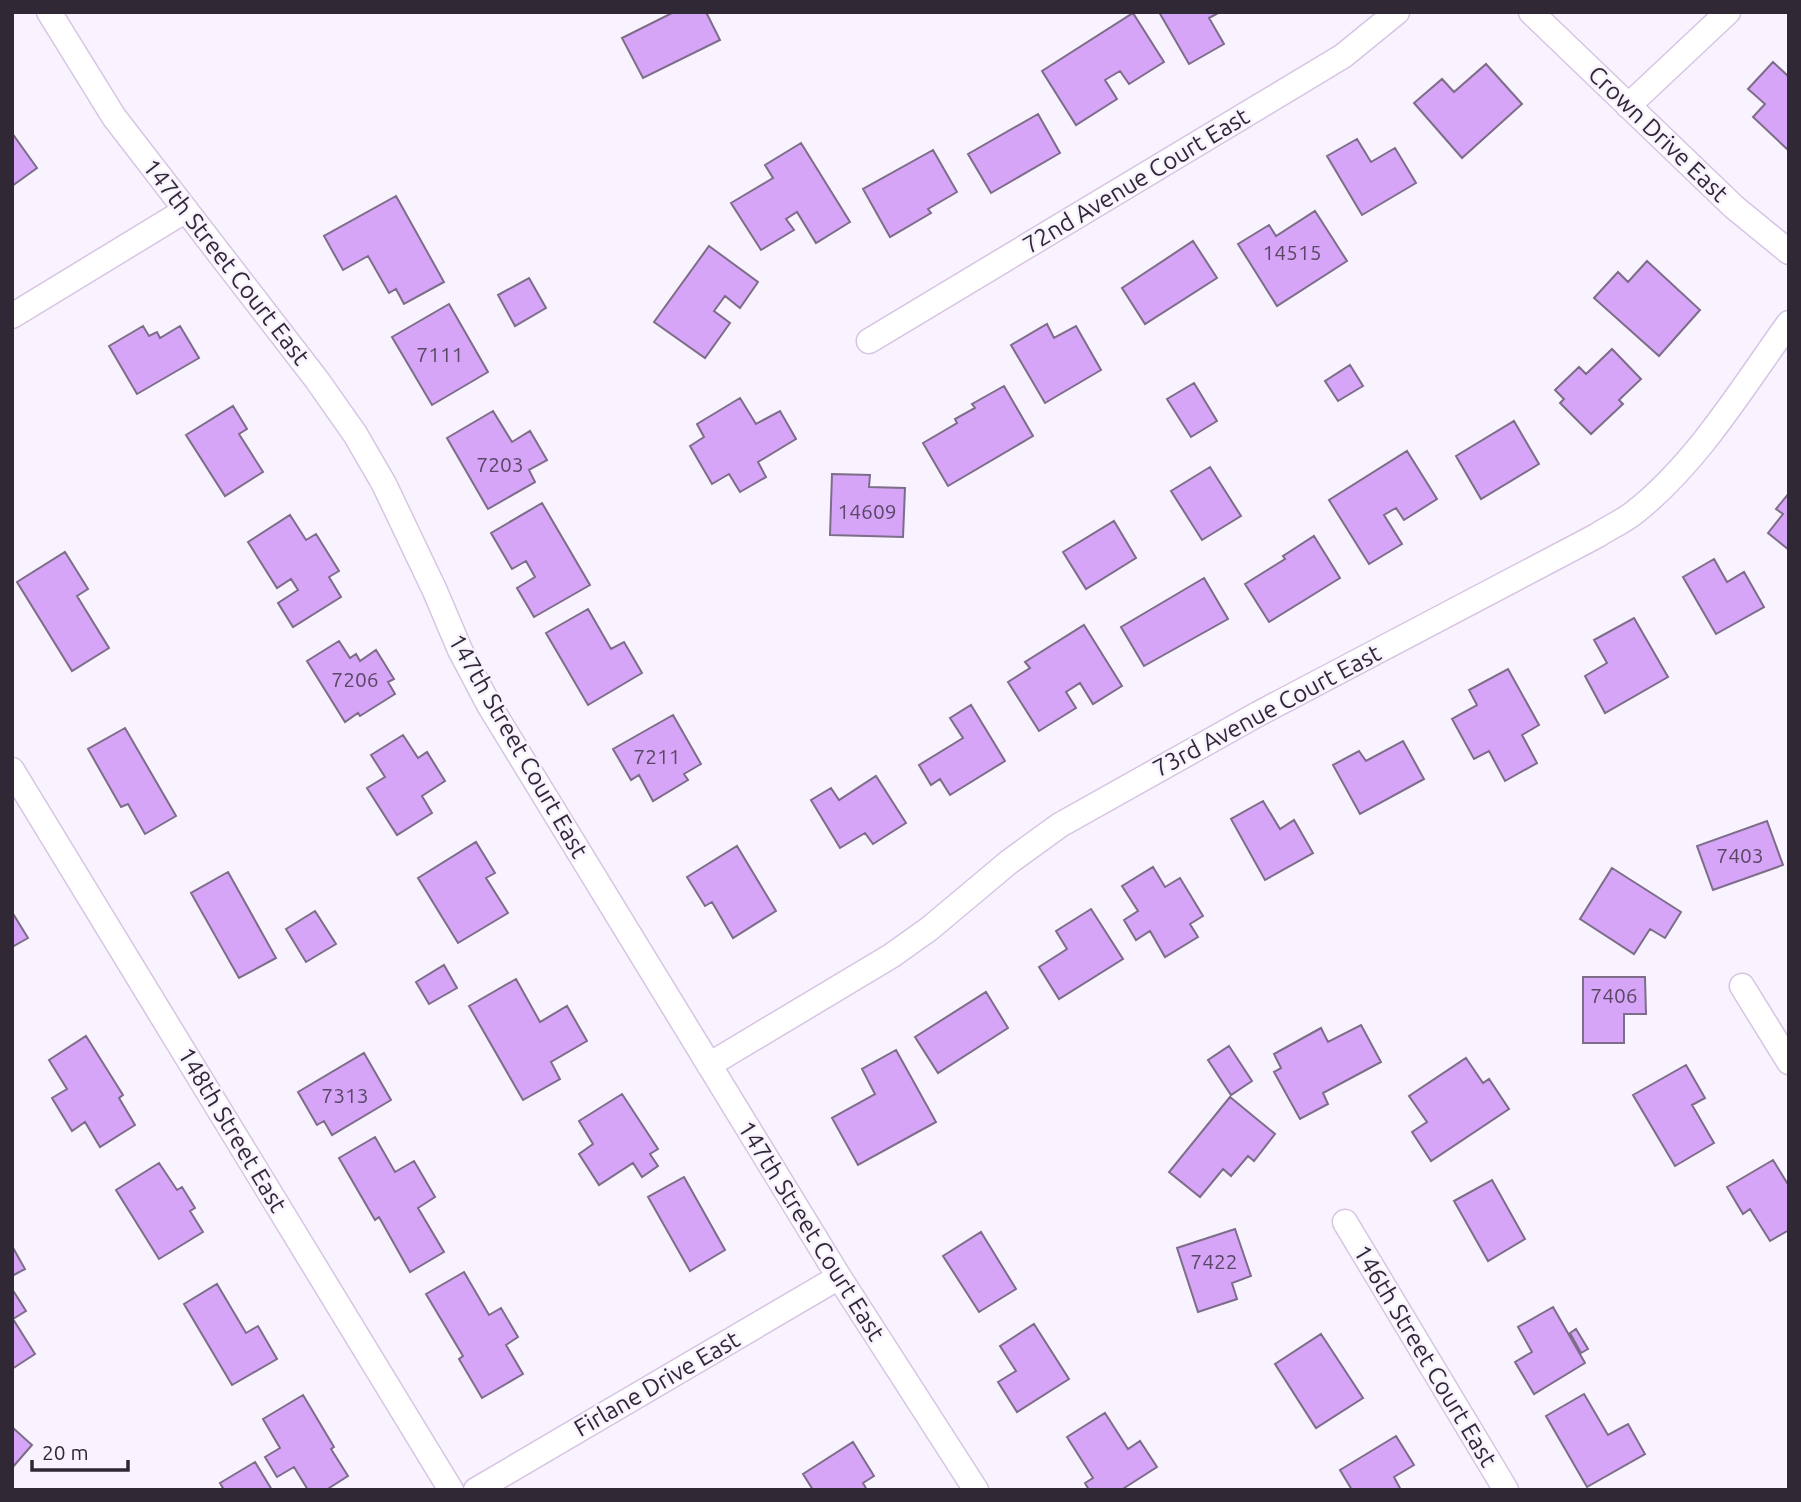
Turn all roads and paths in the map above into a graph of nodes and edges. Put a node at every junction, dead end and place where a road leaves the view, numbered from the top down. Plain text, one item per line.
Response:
1 (50, 12) edge
2 (1397, 12) edge
3 (1531, 12) edge
4 (1728, 12) edge
5 (1628, 106) junction
6 (186, 210) junction
7 (1789, 252) edge
8 (12, 316) edge
9 (1789, 323) edge
10 (869, 341) dead end
11 (12, 770) edge
12 (19, 796) edge
13 (1742, 986) dead end
14 (1789, 1062) edge
15 (709, 1065) junction
16 (1345, 1222) dead end
17 (839, 1278) junction
18 (451, 1490) edge
19 (476, 1490) edge
20 (976, 1490) edge
21 (1506, 1490) edge

1 - 6 street, 147th Street Court East
2 - 10 street, 72nd Avenue Court East
3 - 5 street, Crown Drive East
4 - 5 street
5 - 7 street, Crown Drive East
6 - 8 street
6 - 15 street, 147th Street Court East
9 - 15 street, 73rd Avenue Court East
11 - 12 street, 148th Street East
12 - 18 street, 148th Street East
13 - 14 street
15 - 17 street, 147th Street Court East
16 - 21 street, 146th Street Court East
17 - 19 street, Firlane Drive East
17 - 20 street, 147th Street Court East

